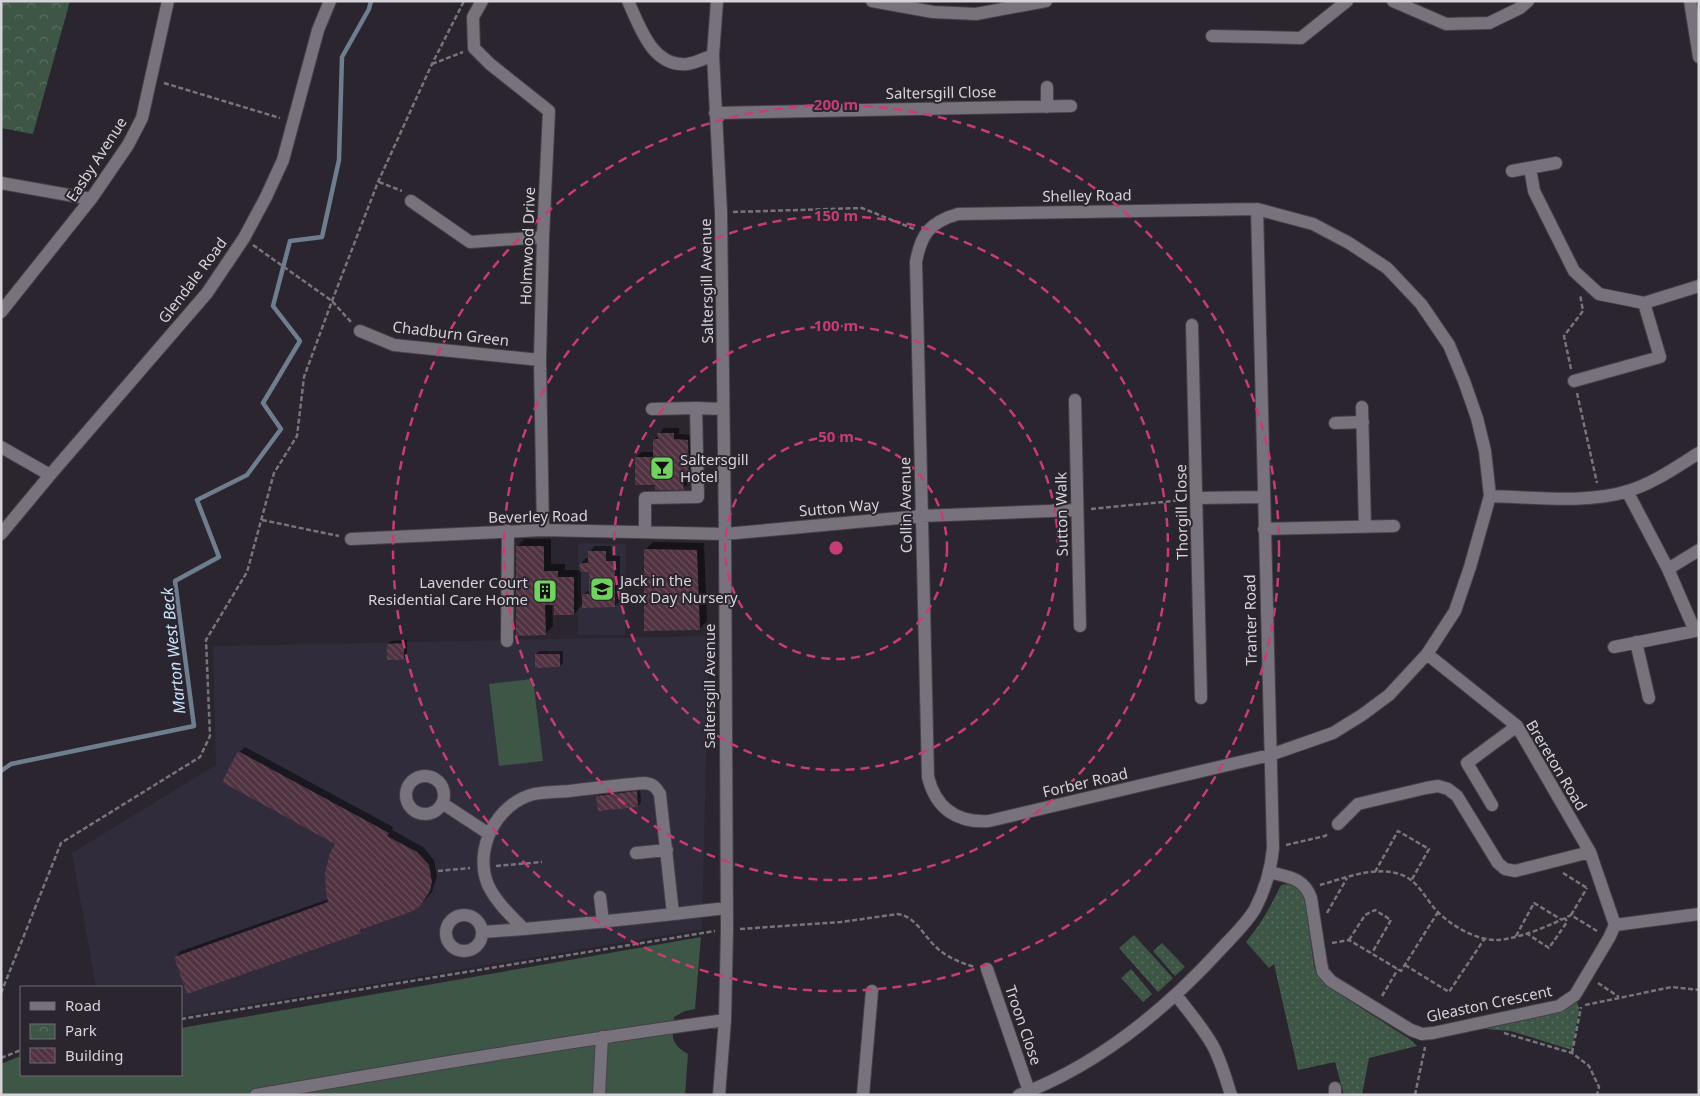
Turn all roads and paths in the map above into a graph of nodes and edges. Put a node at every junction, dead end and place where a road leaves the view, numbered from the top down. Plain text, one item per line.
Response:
1 (168, 1) edge
2 (330, 1) edge
3 (464, 1) edge
4 (482, 1) edge
5 (628, 1) edge
6 (1046, 1) edge
7 (1347, 1) edge
8 (1393, 1) edge
9 (1528, 1) edge
10 (1690, 1) edge
11 (876, 2) edge
12 (716, 4) edge
13 (1022, 4) edge
14 (1212, 36) dead end
15 (474, 48) junction
16 (713, 55) junction
17 (1699, 57) edge
18 (432, 64) junction
19 (150, 79) junction
20 (1047, 87) dead end
21 (1070, 106) dead end
22 (1048, 107) junction
23 (715, 113) junction
24 (293, 122) junction
25 (1556, 163) dead end
26 (1530, 168) junction
27 (1512, 171) dead end
28 (378, 182) junction
29 (1, 183) edge
30 (91, 199) junction
31 (411, 201) joint
32 (1256, 209) junction
33 (721, 212) junction
34 (924, 234) junction
35 (244, 238) junction
36 (543, 238) junction
37 (1699, 286) edge
38 (332, 301) junction
39 (1644, 303) junction
40 (1, 312) edge
41 (1192, 325) dead end
42 (360, 331) joint
43 (540, 360) junction
44 (1574, 381) dead end
45 (1075, 400) dead end
46 (1362, 407) dead end
47 (696, 408) junction
48 (652, 409) dead end
49 (723, 409) junction
50 (1362, 422) junction
51 (1335, 423) dead end
52 (1, 447) edge
53 (1699, 453) edge
54 (50, 475) junction
55 (1628, 491) junction
56 (1490, 496) junction
57 (1264, 497) junction
58 (1197, 498) junction
59 (1077, 510) junction
60 (921, 516) junction
61 (262, 520) junction
62 (1394, 526) dead end
63 (1365, 527) junction
64 (1264, 529) junction
65 (543, 530) junction
66 (508, 531) junction
67 (645, 532) junction
68 (1, 534) edge
69 (725, 534) junction
70 (351, 539) joint
71 (1699, 550) edge
72 (1668, 569) junction
73 (1080, 626) dead end
74 (507, 641) dead end
75 (1636, 642) junction
76 (1614, 647) dead end
77 (1428, 654) junction
78 (1201, 698) dead end
79 (1649, 698) dead end
80 (1517, 726) junction
81 (1270, 755) junction
82 (928, 778) joint
83 (442, 803) dead end
84 (1492, 805) dead end
85 (1338, 824) joint
86 (489, 834) junction
87 (1273, 848) junction
88 (667, 850) junction
89 (1590, 852) junction
90 (636, 853) dead end
91 (1548, 863) junction
92 (1269, 872) junction
93 (1375, 872) junction
94 (1347, 877) junction
95 (1411, 881) junction
96 (1600, 882) junction
97 (1587, 888) junction
98 (1308, 889) junction
99 (600, 897) dead end
100 (726, 908) junction
101 (1438, 912) junction
102 (673, 914) junction
103 (1699, 914) edge
104 (1572, 915) junction
105 (1564, 919) junction
106 (1315, 920) junction
107 (602, 922) junction
108 (1615, 925) junction
109 (727, 929) junction
110 (524, 930) junction
111 (483, 932) dead end
112 (1525, 933) junction
113 (1516, 936) junction
114 (1485, 938) junction
115 (1609, 938) junction
116 (1349, 940) junction
117 (1318, 945) junction
118 (1372, 954) junction
119 (1405, 966) junction
120 (1398, 969) junction
121 (987, 970) joint
122 (1586, 975) junction
123 (1699, 990) edge
124 (872, 991) dead end
125 (1, 993) edge
126 (1176, 996) junction
127 (1619, 997) junction
128 (1376, 1008) junction
129 (182, 1019) edge
130 (725, 1020) junction
131 (1501, 1032) dead end
132 (1422, 1034) junction
133 (602, 1037) junction
134 (20, 1050) edge
135 (1572, 1053) junction
136 (1, 1058) edge
137 (1024, 1093) edge
138 (256, 1095) edge
139 (599, 1095) edge
140 (719, 1095) edge
141 (863, 1095) edge
142 (1230, 1095) edge
143 (1416, 1095) edge
144 (1597, 1095) edge

1 - 19 street, Easby Avenue
2 - 24 street, Glendale Road
3 - 18 path
4 - 15 street
5 - 16 street
6 - 13 street
7 - 14 street
8 - 9 street
10 - 17 street
11 - 13 street
12 - 16 street, Saltersgill Avenue
15 - 18 path
15 - 36 street, Holmwood Drive
16 - 23 street, Saltersgill Avenue
18 - 28 path
19 - 24 path
19 - 30 street, Easby Avenue
20 - 22 street
21 - 22 street, Saltersgill Close
22 - 23 street, Saltersgill Close
23 - 33 street, Saltersgill Avenue
24 - 35 street, Glendale Road
25 - 26 street
26 - 27 street
26 - 39 street
28 - 31 path
28 - 38 path
29 - 30 street
30 - 40 street, Easby Avenue
31 - 36 street
32 - 34 street, Shelley Road
32 - 56 street, Shelley Road
32 - 57 street, Tranter Road
33 - 34 path
33 - 49 street, Saltersgill Avenue
34 - 60 street, Collin Avenue
35 - 38 path
35 - 54 street, Glendale Road
36 - 43 street, Holmwood Drive
37 - 39 street
38 - 42 path
38 - 61 path
39 - 44 street
41 - 58 street, Thorgill Close
42 - 43 street, Chadburn Green
43 - 65 street, Holmwood Drive
45 - 59 street, Sutton Walk
46 - 50 street
47 - 48 street
47 - 49 street
47 - 67 street
49 - 69 street, Saltersgill Avenue
50 - 51 street
50 - 63 street
52 - 54 street
53 - 55 street
54 - 68 street, Glendale Road
55 - 56 street
55 - 72 street
56 - 77 street, Forber Road
57 - 58 street
57 - 64 street, Tranter Road
58 - 59 path
58 - 78 street, Thorgill Close
59 - 60 street, Sutton Way
59 - 73 street, Sutton Walk
60 - 69 street, Sutton Way
60 - 82 street, Collin Avenue
61 - 70 path
61 - 125 path
62 - 63 street
63 - 64 street
64 - 81 street, Tranter Road
65 - 66 street, Beverley Road
65 - 67 street, Beverley Road
66 - 70 street, Beverley Road
66 - 74 street
67 - 69 street, Beverley Road
69 - 100 street, Saltersgill Avenue
71 - 72 street
72 - 75 street
75 - 76 street
75 - 79 street
77 - 80 street, Brereton Road
77 - 81 street, Forber Road
80 - 84 street
80 - 89 street, Brereton Road
81 - 82 street, Forber Road
81 - 87 street, Tranter Road
83 - 86 street
85 - 87 path
85 - 91 street
86 - 88 street
86 - 110 street
87 - 92 street, Tranter Road
88 - 90 street
88 - 102 street
89 - 91 street
89 - 96 street, Brereton Road
91 - 97 path
92 - 98 street
92 - 126 street, Tranter Road
93 - 94 path
93 - 95 path
93 - 95 path
94 - 98 path
94 - 106 path
95 - 101 path
96 - 97 path
96 - 108 street, Brereton Road
97 - 104 path
98 - 106 street, Gleaston Crescent
99 - 107 street
100 - 102 street
100 - 109 street, Saltersgill Avenue
101 - 114 path
101 - 119 path
102 - 107 street
103 - 108 street
104 - 105 path
104 - 115 path
105 - 112 path
105 - 112 path
105 - 113 path
106 - 117 street, Gleaston Crescent
107 - 110 street
108 - 115 street, Gleaston Crescent
109 - 121 path
109 - 129 path
109 - 130 street, Saltersgill Avenue
110 - 111 street
112 - 113 path
113 - 114 path
114 - 119 path
115 - 122 street, Gleaston Crescent
116 - 117 path
116 - 118 path
116 - 118 path
117 - 128 street, Gleaston Crescent
118 - 120 path
119 - 120 path
120 - 128 path
121 - 137 street, Troon Close
122 - 127 path
122 - 132 street, Gleaston Crescent
123 - 127 path
124 - 141 street
126 - 137 street, Tranter Road
126 - 142 street
127 - 135 path
128 - 132 street, Gleaston Crescent
130 - 133 street
130 - 140 street, Saltersgill Avenue
131 - 135 path
132 - 143 path
133 - 138 street
133 - 139 street
134 - 136 path
135 - 144 path

